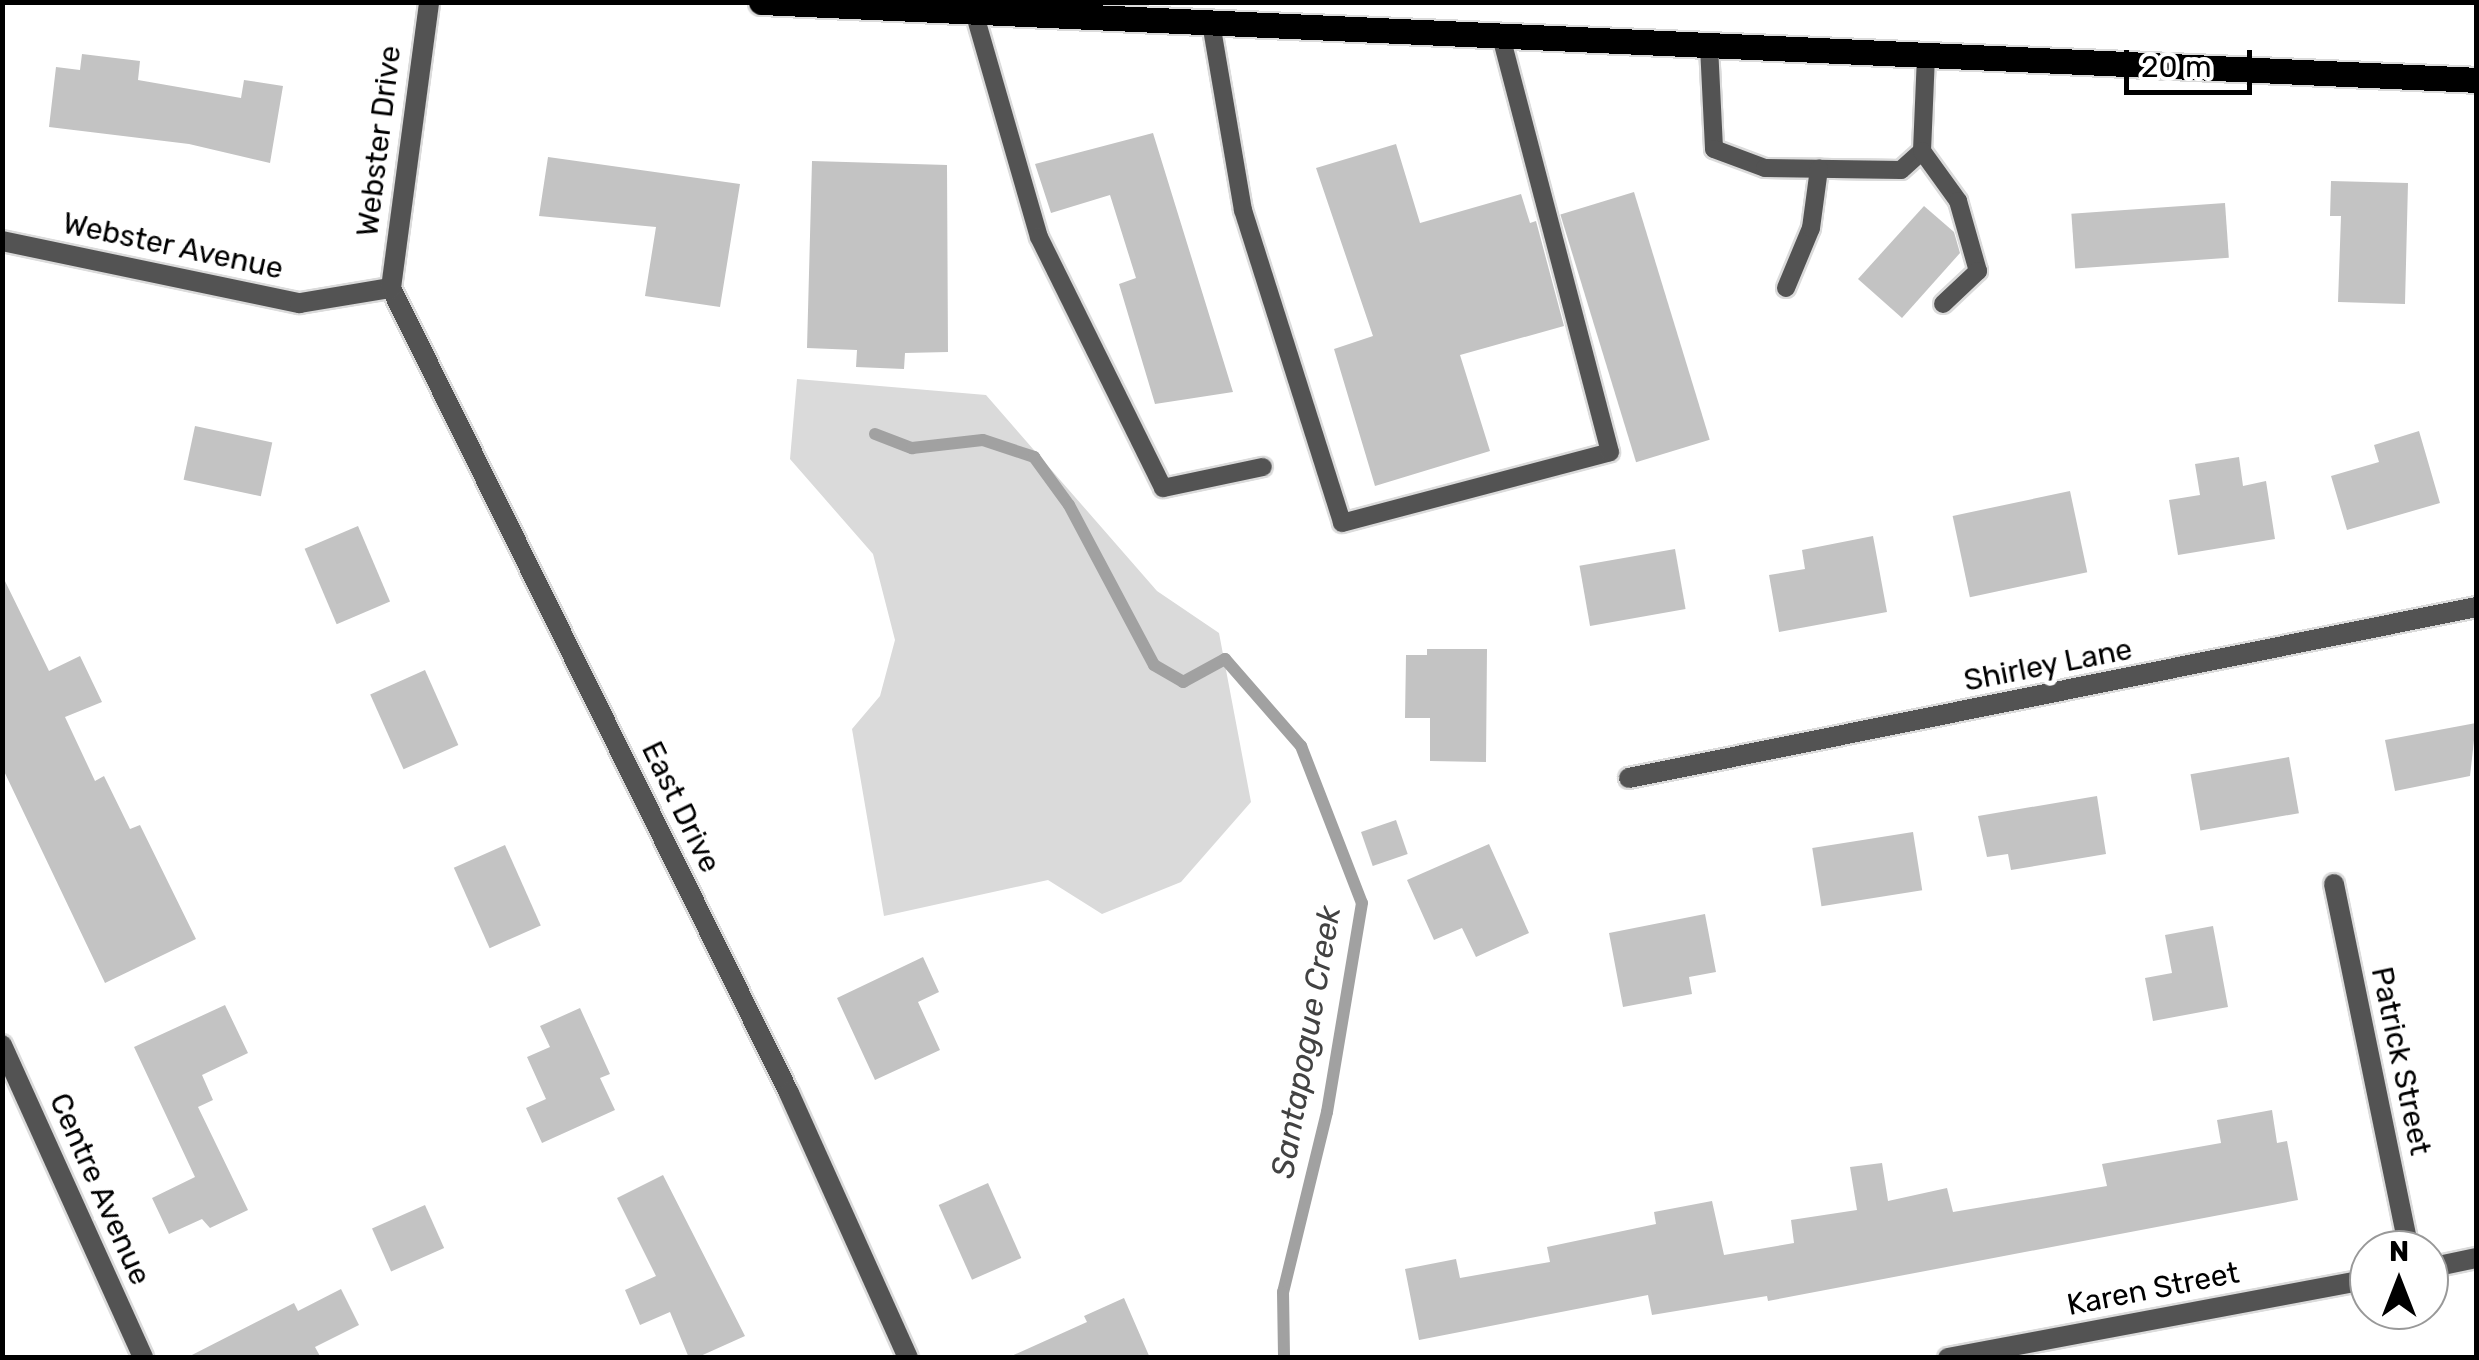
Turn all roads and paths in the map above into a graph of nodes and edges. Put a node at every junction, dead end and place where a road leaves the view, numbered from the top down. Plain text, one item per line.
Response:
1 (429, 2) edge
2 (761, 2) edge
3 (974, 12) junction
4 (1211, 23) junction
5 (1501, 36) junction
6 (1709, 46) junction
7 (1926, 55) junction
8 (2476, 80) edge
9 (1922, 151) junction
10 (1819, 169) junction
11 (2, 241) edge
12 (391, 288) junction
13 (1786, 288) dead end
14 (1942, 304) dead end
15 (1263, 467) dead end
16 (2476, 607) edge
17 (1629, 778) dead end
18 (2334, 884) dead end
19 (2, 1045) edge
20 (2406, 1230) edge
21 (2476, 1258) edge
22 (2449, 1264) edge
23 (2349, 1283) edge
24 (143, 1358) edge
25 (908, 1358) edge
26 (1948, 1358) edge

1 - 12 street, Webster Drive
2 - 3 main road
3 - 4 main road
3 - 15 lane
4 - 5 main road
4 - 5 lane
5 - 6 main road
6 - 7 main road
6 - 10 lane
7 - 8 main road
7 - 9 lane
9 - 10 lane
9 - 14 lane
10 - 13 lane
11 - 12 street, Webster Avenue
12 - 25 street, East Drive
16 - 17 street, Shirley Lane
18 - 20 street, Patrick Street
19 - 24 street, Centre Avenue
21 - 22 street
23 - 26 street, Karen Street

